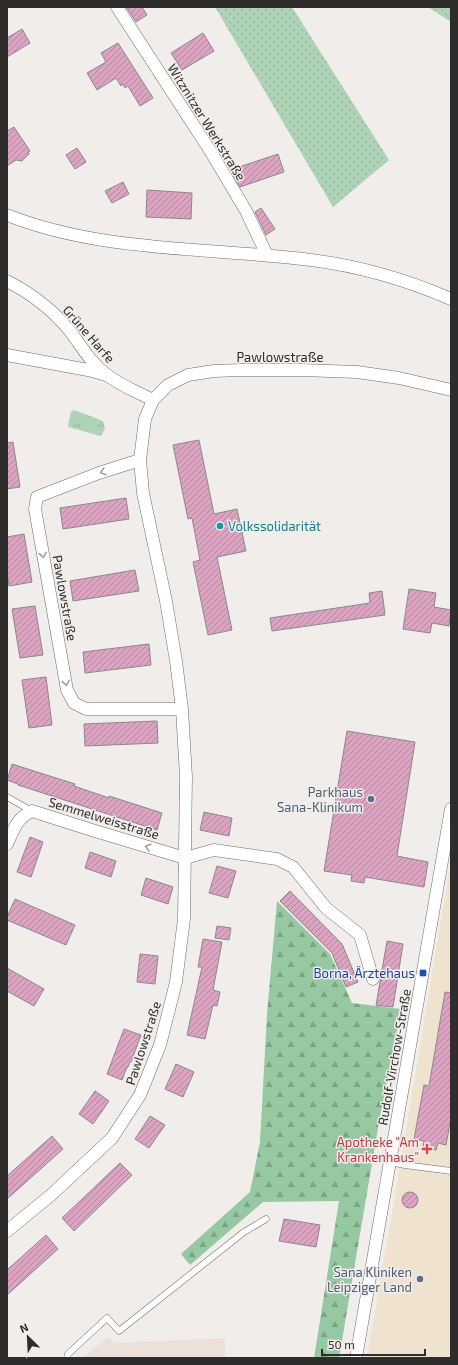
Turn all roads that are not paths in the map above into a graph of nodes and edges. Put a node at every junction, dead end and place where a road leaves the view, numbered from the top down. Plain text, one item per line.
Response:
1 (117, 7) edge
2 (7, 214) edge
3 (267, 255) junction
4 (7, 281) edge
5 (451, 299) edge
6 (7, 355) edge
7 (106, 375) junction
8 (451, 390) edge
9 (153, 400) junction
10 (140, 460) junction
11 (182, 709) junction
12 (7, 797) edge
13 (451, 809) edge
14 (32, 811) junction
15 (7, 844) edge
16 (185, 858) junction
17 (373, 978) dead end
18 (390, 1162) junction
19 (451, 1171) edge
20 (266, 1219) dead end
21 (7, 1231) edge
22 (67, 1358) edge
23 (356, 1358) edge

1 - 3 street, Witznitzer Werkstraße
2 - 3 street
3 - 5 street
4 - 7 street, Grüne Harfe
6 - 7 street
7 - 9 street, Grüne Harfe
8 - 9 street, Pawlowstraße
9 - 10 street, Pawlowstraße
10 - 11 street, Pawlowstraße
10 -> 11 street, Pawlowstraße
11 - 16 street, Pawlowstraße
12 - 14 lane
13 - 18 street, Rudolf-Virchow-Straße
14 - 15 street, Semmelweisstraße
16 -> 14 street, Semmelweisstraße
16 - 17 street
16 - 21 street, Pawlowstraße
18 - 19 lane
18 - 23 street, Rudolf-Virchow-Straße
20 - 22 lane

